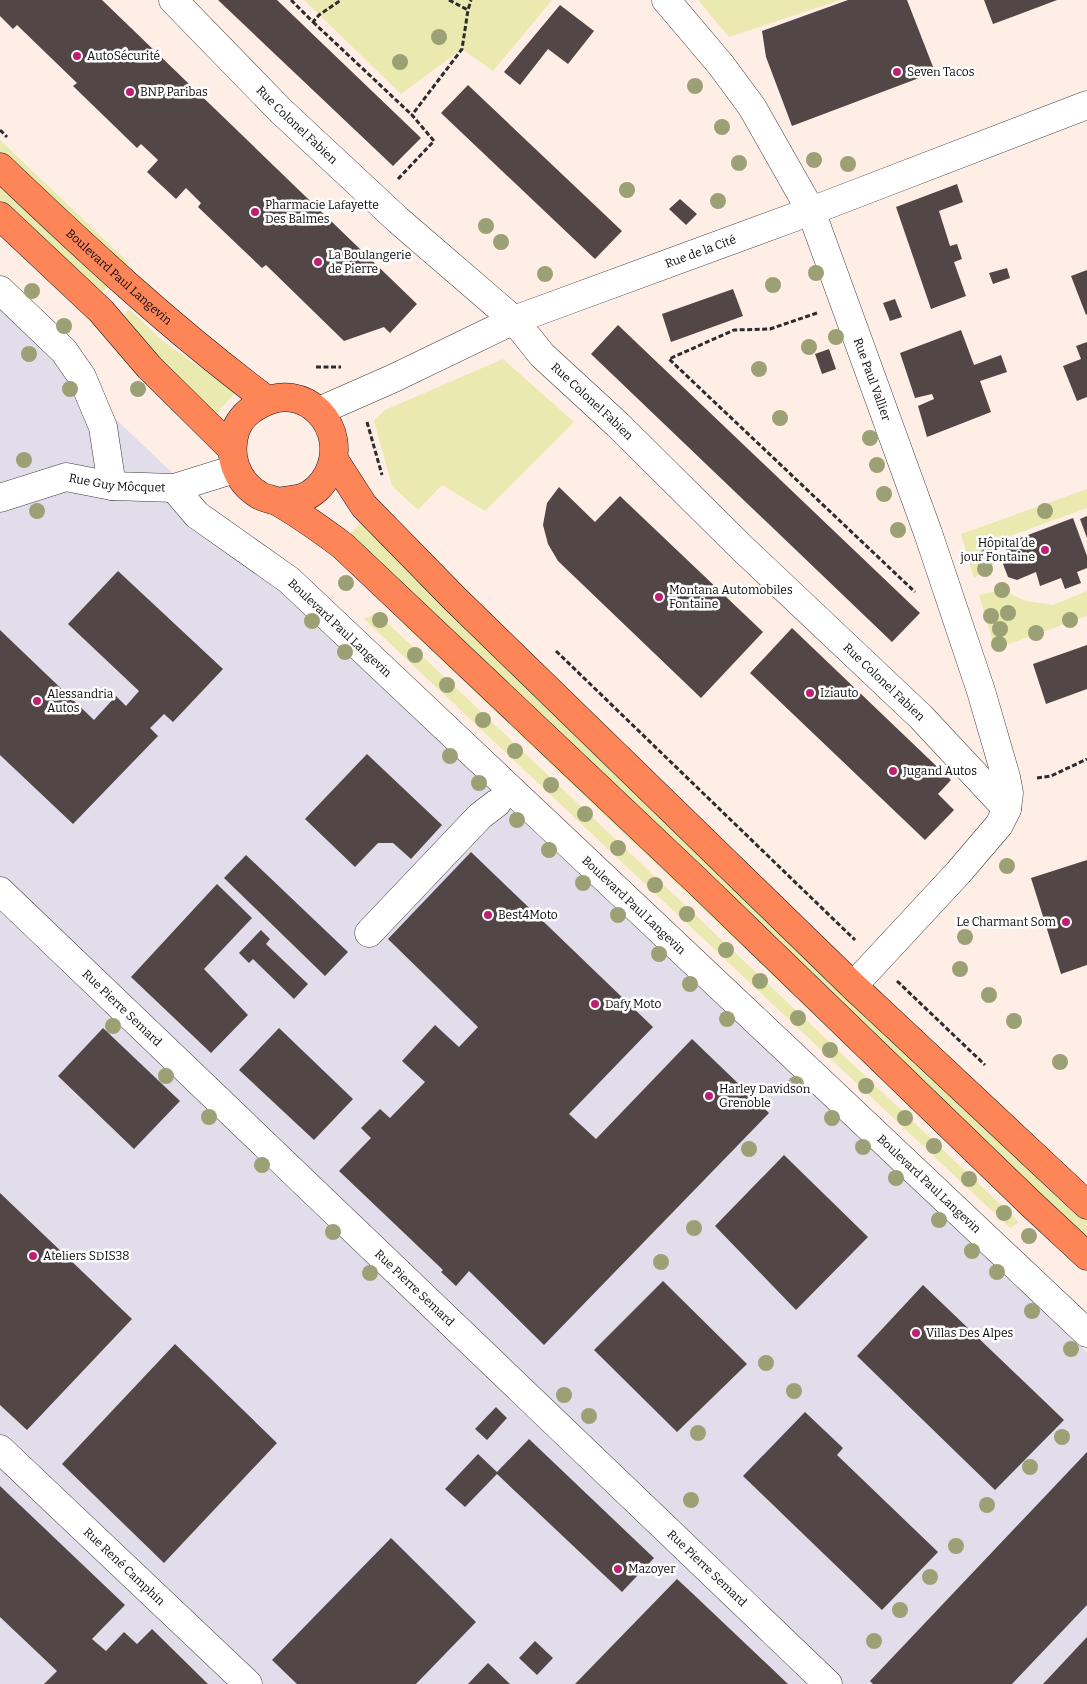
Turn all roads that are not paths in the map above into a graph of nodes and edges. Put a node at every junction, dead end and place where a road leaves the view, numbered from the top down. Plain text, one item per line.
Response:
1 (173, 0) edge
2 (666, 0) edge
3 (1087, 105) edge
4 (0, 167) edge
5 (811, 211) junction
6 (0, 216) edge
7 (0, 290) edge
8 (514, 320) junction
9 (267, 400) junction
10 (319, 411) junction
11 (233, 459) junction
12 (335, 461) junction
13 (112, 486) junction
14 (174, 488) junction
15 (0, 498) edge
16 (278, 502) junction
17 (1007, 793) junction
18 (497, 803) dead end
19 (0, 892) edge
20 (369, 933) dead end
21 (852, 986) junction
22 (1087, 1205) edge
23 (1087, 1256) edge
24 (1087, 1333) edge
25 (0, 1449) edge
26 (248, 1684) edge
27 (828, 1684) edge

1 - 8 street, Rue Colonel Fabien
2 - 5 street, Rue Paul Vallier
3 - 5 street, Rue de la Cité
4 - 9 main road, Boulevard Paul Langevin
5 - 8 street, Rue de la Cité
5 - 17 street, Rue Paul Vallier
6 - 11 main road
7 - 13 street
8 - 10 street, Rue de la Cité
8 - 17 street, Rue Colonel Fabien
9 - 10 main road
9 - 11 main road
10 - 12 main road
11 - 14 street, Rue Guy Môcquet
11 - 16 main road
12 - 16 main road
12 - 21 main road
13 - 14 street, Rue Guy Môcquet
13 - 15 street, Rue Guy Môcquet
14 - 24 street, Boulevard Paul Langevin
16 - 23 main road
17 - 21 street
18 - 20 street
19 - 27 street, Rue Pierre Semard
21 - 22 main road
25 - 26 street, Rue René Camphin

